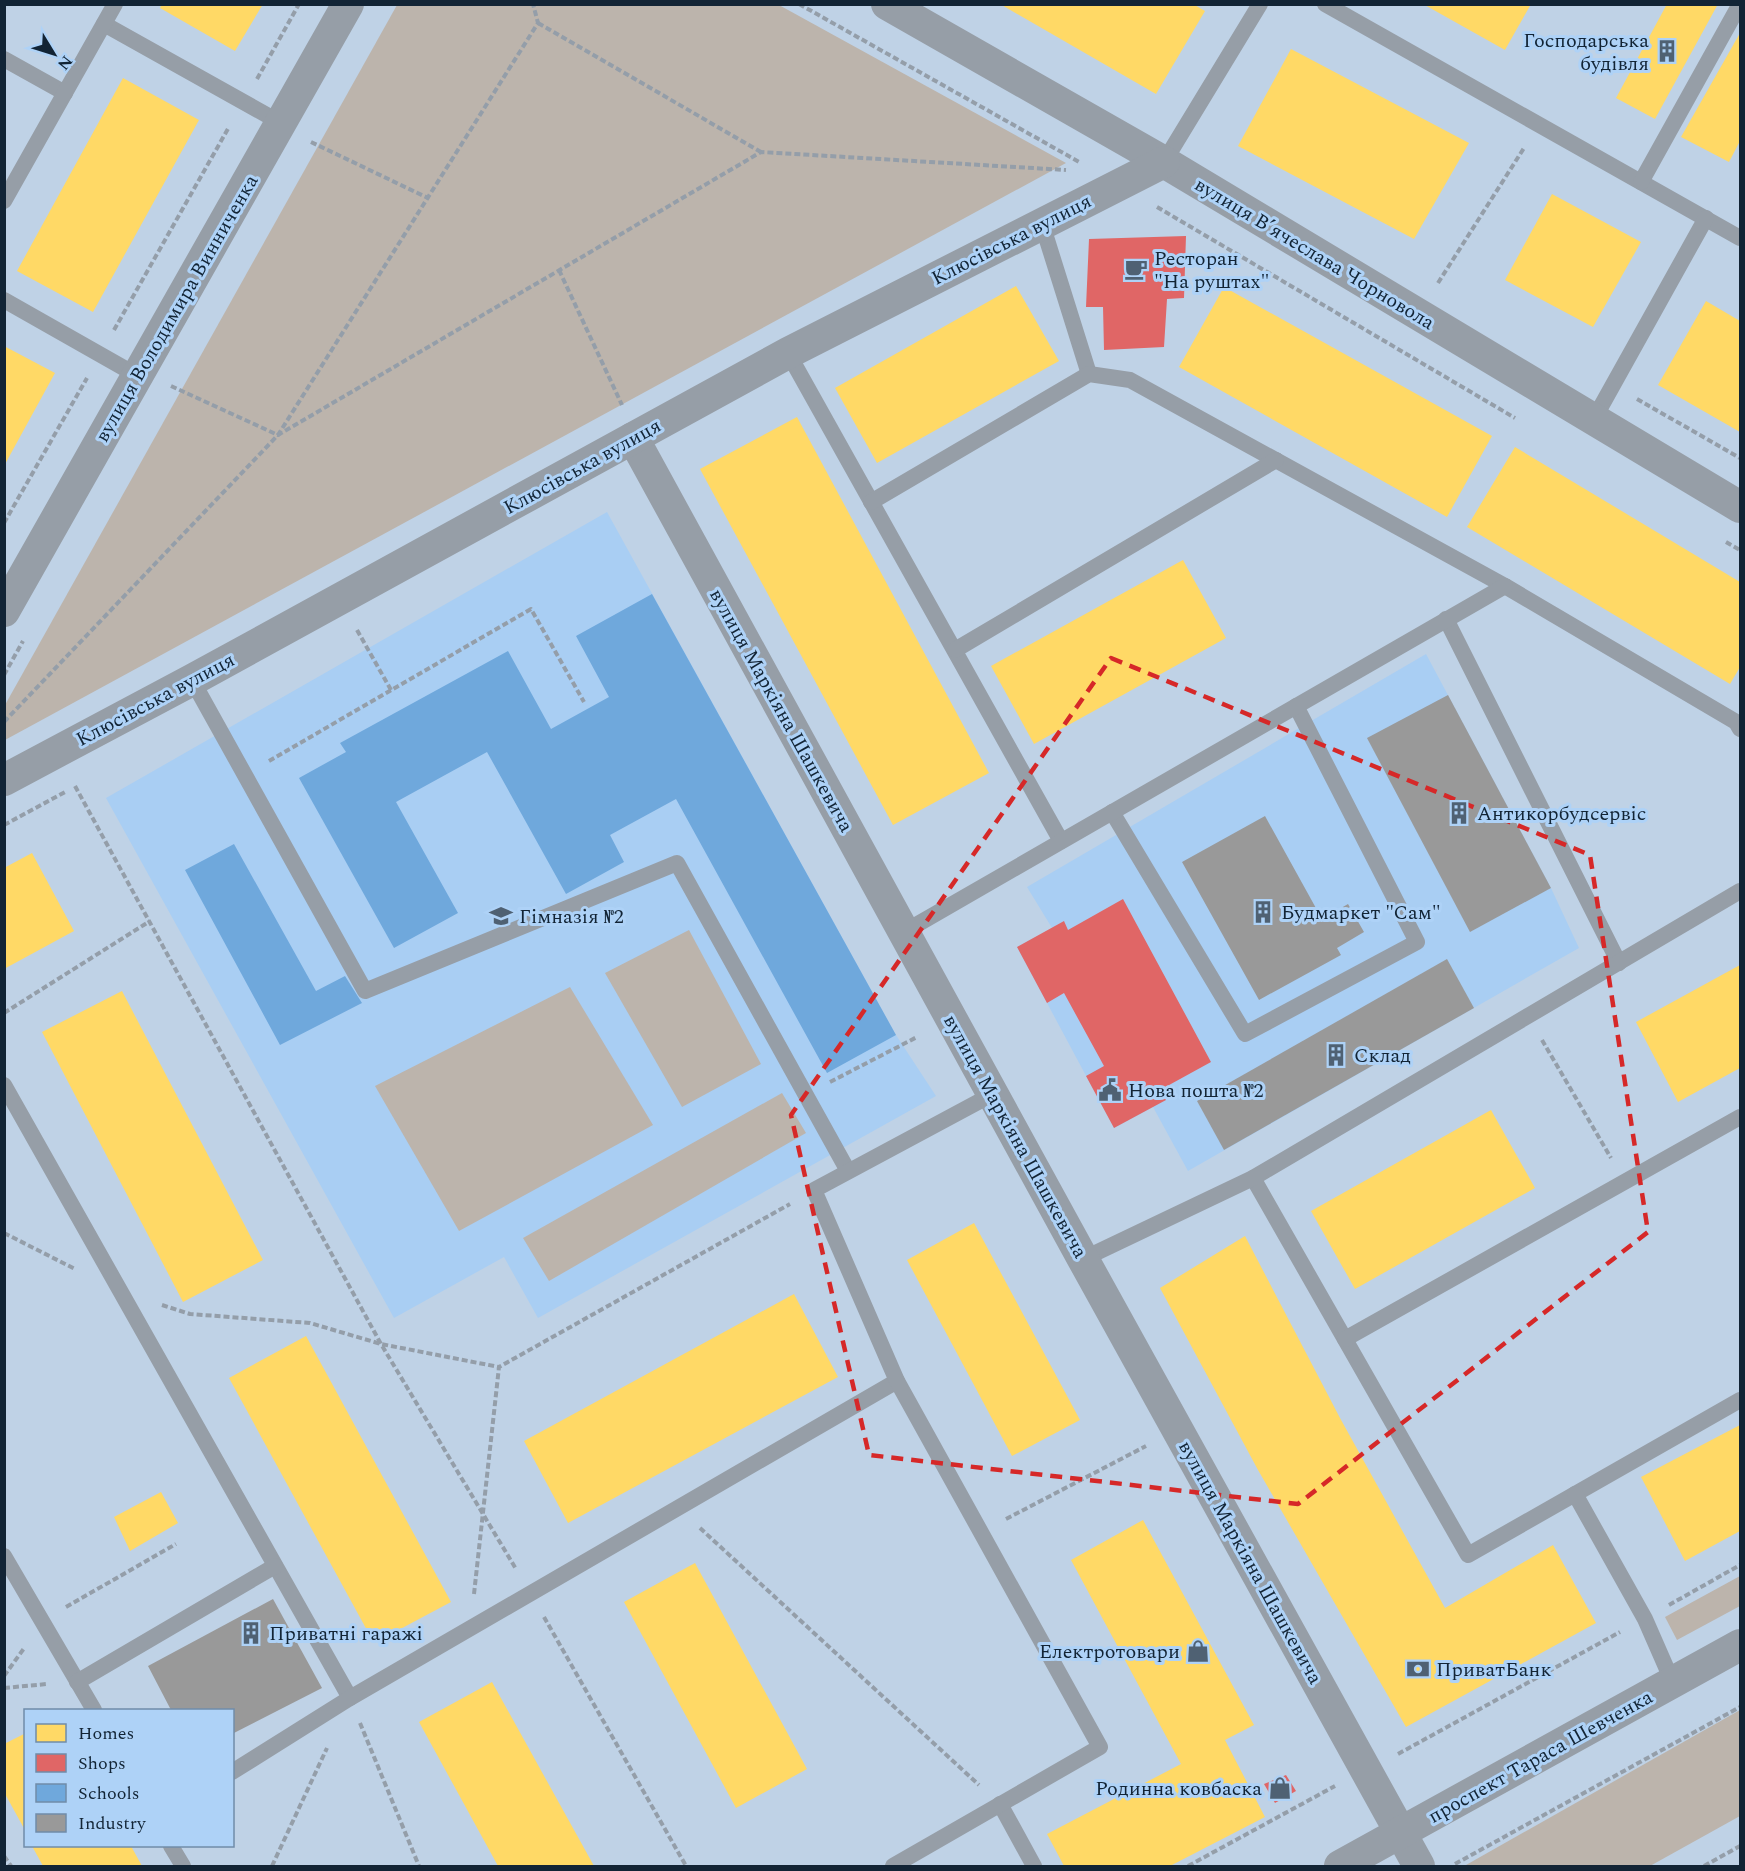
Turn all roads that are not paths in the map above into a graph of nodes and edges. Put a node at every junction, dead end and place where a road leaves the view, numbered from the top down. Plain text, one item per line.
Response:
1 (115, 4) edge
2 (348, 4) edge
3 (887, 4) edge
4 (1260, 4) edge
5 (1325, 4) edge
6 (1740, 4) edge
7 (104, 24) junction
8 (4, 60) edge
9 (65, 93) junction
10 (293, 131) junction
11 (1164, 162) junction
12 (1641, 182) junction
13 (4, 201) edge
14 (1706, 218) junction
15 (1042, 224) junction
16 (1740, 238) edge
17 (4, 300) edge
18 (788, 353) junction
19 (1089, 374) junction
20 (138, 376) junction
21 (1594, 419) junction
22 (629, 425) junction
23 (1276, 460) junction
24 (871, 502) junction
25 (1740, 507) edge
26 (1505, 586) junction
27 (4, 611) edge
28 (1446, 620) junction
29 (955, 650) junction
30 (192, 680) junction
31 (1296, 706) junction
32 (1739, 723) edge
33 (4, 780) edge
34 (1112, 812) junction
35 (1061, 841) junction
36 (1740, 891) edge
37 (904, 932) junction
38 (1619, 963) junction
39 (4, 1085) edge
40 (993, 1094) junction
41 (1740, 1117) edge
42 (848, 1172) junction
43 (1253, 1178) junction
44 (1083, 1259) junction
45 (1345, 1339) junction
46 (897, 1381) junction
47 (1740, 1400) edge
48 (1575, 1494) junction
49 (4, 1556) edge
50 (275, 1566) junction
51 (1740, 1645) edge
52 (77, 1682) junction
53 (1673, 1683) junction
54 (350, 1698) junction
55 (93, 1709) edge
56 (234, 1771) edge
57 (1000, 1804) junction
58 (1400, 1834) junction
59 (172, 1847) edge
60 (183, 1866) edge
61 (893, 1866) edge
62 (1034, 1866) edge
63 (1340, 1866) edge
64 (1419, 1866) edge

1 - 7 lane
2 - 10 street, вулиця Володимира Винниченка
3 - 11 street, вулиця Вʼячеслава Чорновола
4 - 11 lane
5 - 12 lane
6 - 12 lane
7 - 9 lane
7 - 10 lane
8 - 9 lane
9 - 13 lane
10 - 20 street, вулиця Володимира Винниченка
11 - 15 street, Клюсівська вулиця
11 - 21 street, вулиця Вʼячеслава Чорновола
12 - 14 lane
14 - 16 lane
14 - 21 lane
15 - 18 street, Клюсівська вулиця
15 - 19 lane
17 - 20 lane
18 - 22 street, Клюсівська вулиця
18 - 24 lane
19 - 23 lane
19 - 24 lane
20 - 27 street, вулиця Володимира Винниченка
21 - 25 street, вулиця Вʼячеслава Чорновола
22 - 30 street, Клюсівська вулиця
22 - 37 street, вулиця Маркіяна Шашкевича
23 - 26 lane
23 - 29 lane
24 - 29 lane
26 - 28 lane
26 - 32 lane
28 - 31 lane
28 - 38 lane
29 - 35 lane
30 - 33 street, Клюсівська вулиця
30 - 42 lane
31 - 34 lane
31 - 34 lane
34 - 35 lane
35 - 37 lane
36 - 38 lane
37 - 40 street, вулиця Маркіяна Шашкевича
38 - 43 lane
39 - 50 lane
40 - 42 lane
40 - 44 street, вулиця Маркіяна Шашкевича
41 - 45 lane
42 - 46 lane
43 - 44 lane
43 - 45 lane
44 - 58 street, вулиця Маркіяна Шашкевича
45 - 48 lane
46 - 54 lane
46 - 57 lane
47 - 48 lane
48 - 53 lane
49 - 52 lane
50 - 52 lane
50 - 54 lane
51 - 53 street, проспект Тараса Шевченка
52 - 55 lane
53 - 58 street, проспект Тараса Шевченка
54 - 56 lane
57 - 61 lane
57 - 62 lane
58 - 63 street, проспект Тараса Шевченка
58 - 64 street, вулиця Маркіяна Шашкевича
59 - 60 lane

